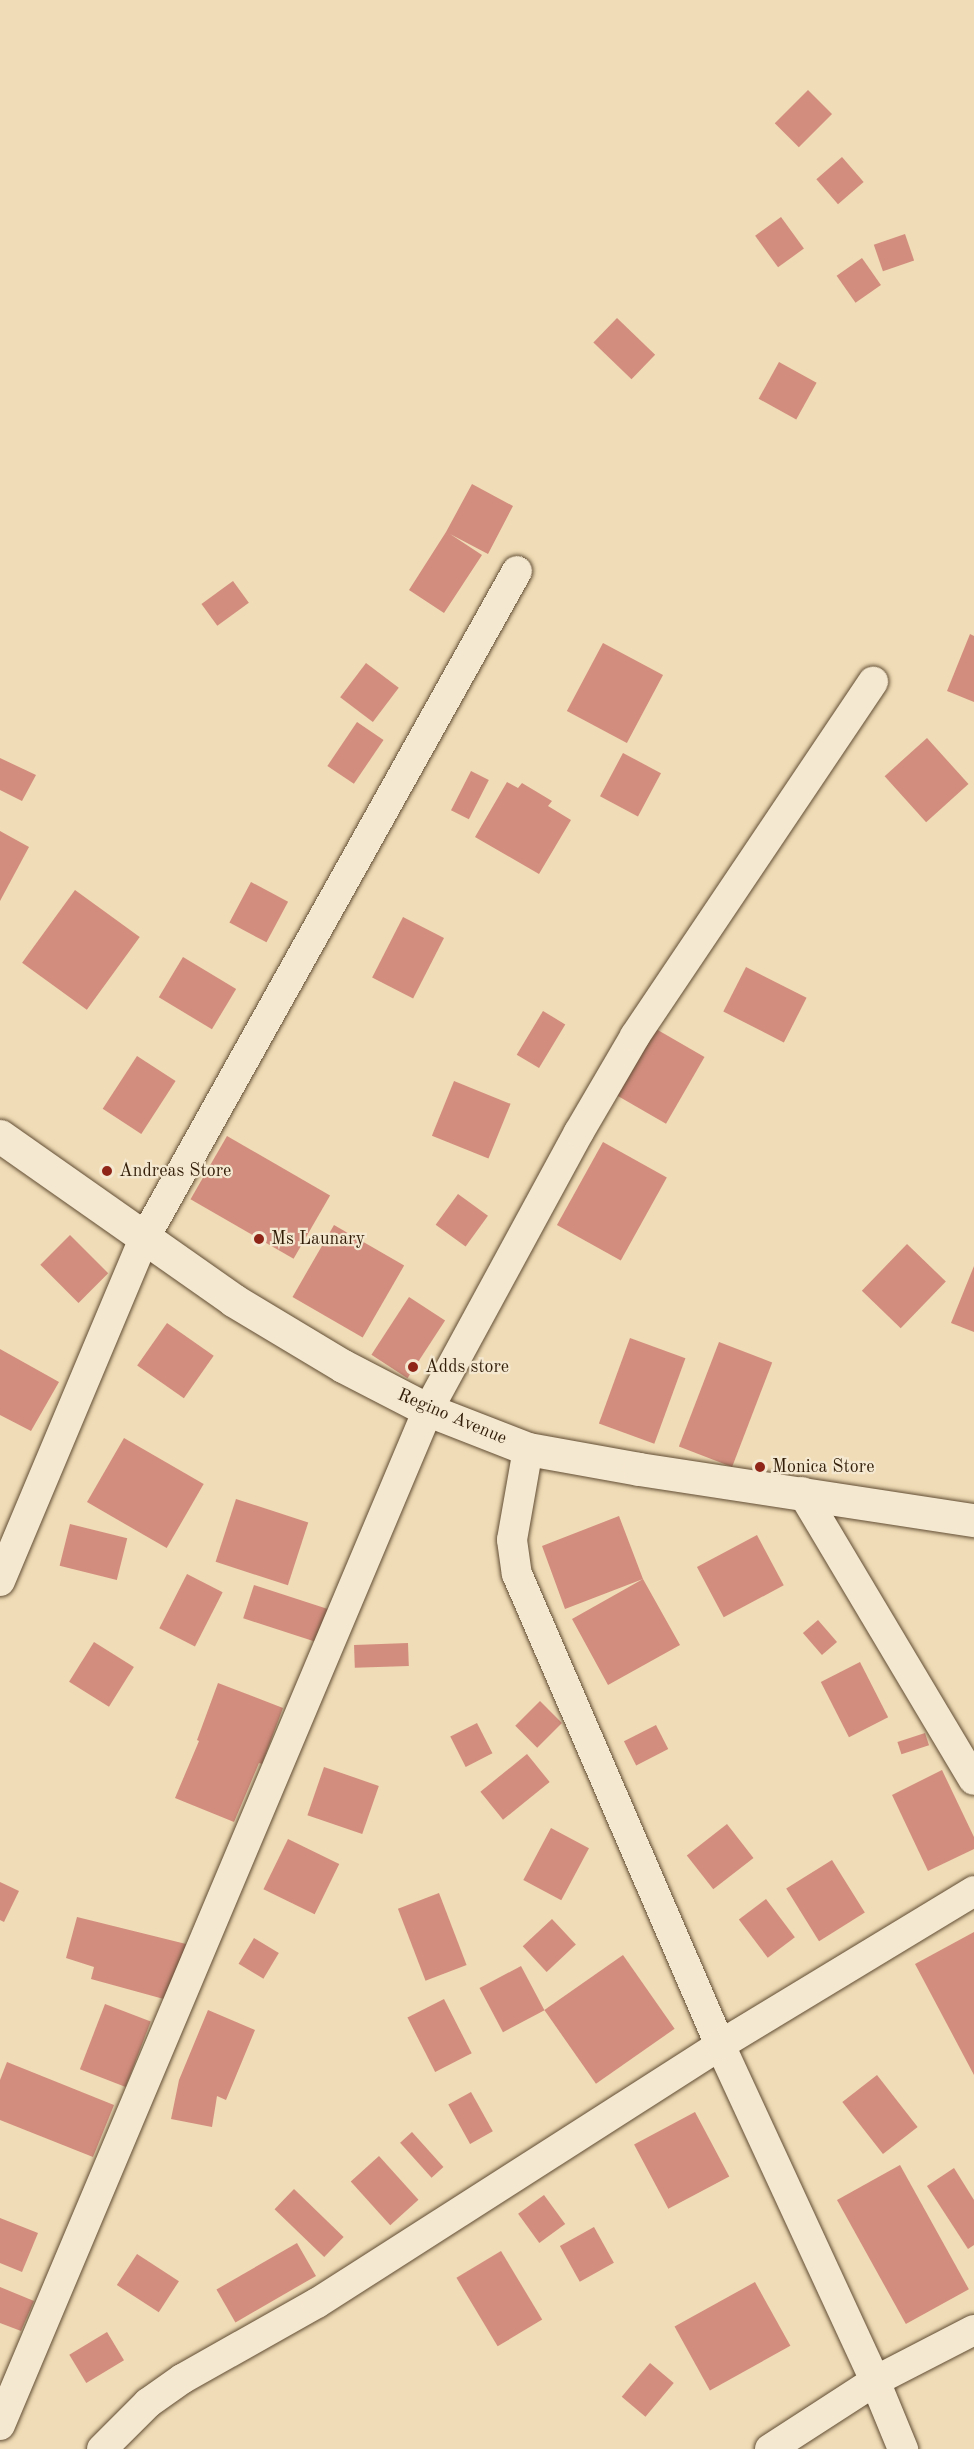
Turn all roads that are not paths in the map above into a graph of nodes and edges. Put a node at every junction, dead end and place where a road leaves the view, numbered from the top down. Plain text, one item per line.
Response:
1 (517, 571) dead end
2 (873, 682) dead end
3 (0, 1136) edge
4 (144, 1239) junction
5 (428, 1410) junction
6 (528, 1449) junction
7 (802, 1492) junction
8 (974, 1520) edge
9 (0, 1581) edge
10 (974, 1780) edge
11 (974, 1891) edge
12 (720, 2045) junction
13 (974, 2330) edge
14 (875, 2381) junction
15 (0, 2426) edge
16 (102, 2449) edge
17 (770, 2449) edge
18 (903, 2449) edge

1 - 4 street
2 - 5 street
3 - 4 street, Regino Avenue
4 - 5 street, Regino Avenue
4 - 9 street
5 - 6 street, Regino Avenue
5 - 15 street
6 - 7 street, Regino Avenue
6 - 12 street
7 - 8 street, Regino Avenue
7 - 10 street
11 - 12 street
12 - 14 street
12 - 16 street
13 - 14 street
14 - 17 street
14 - 18 street

